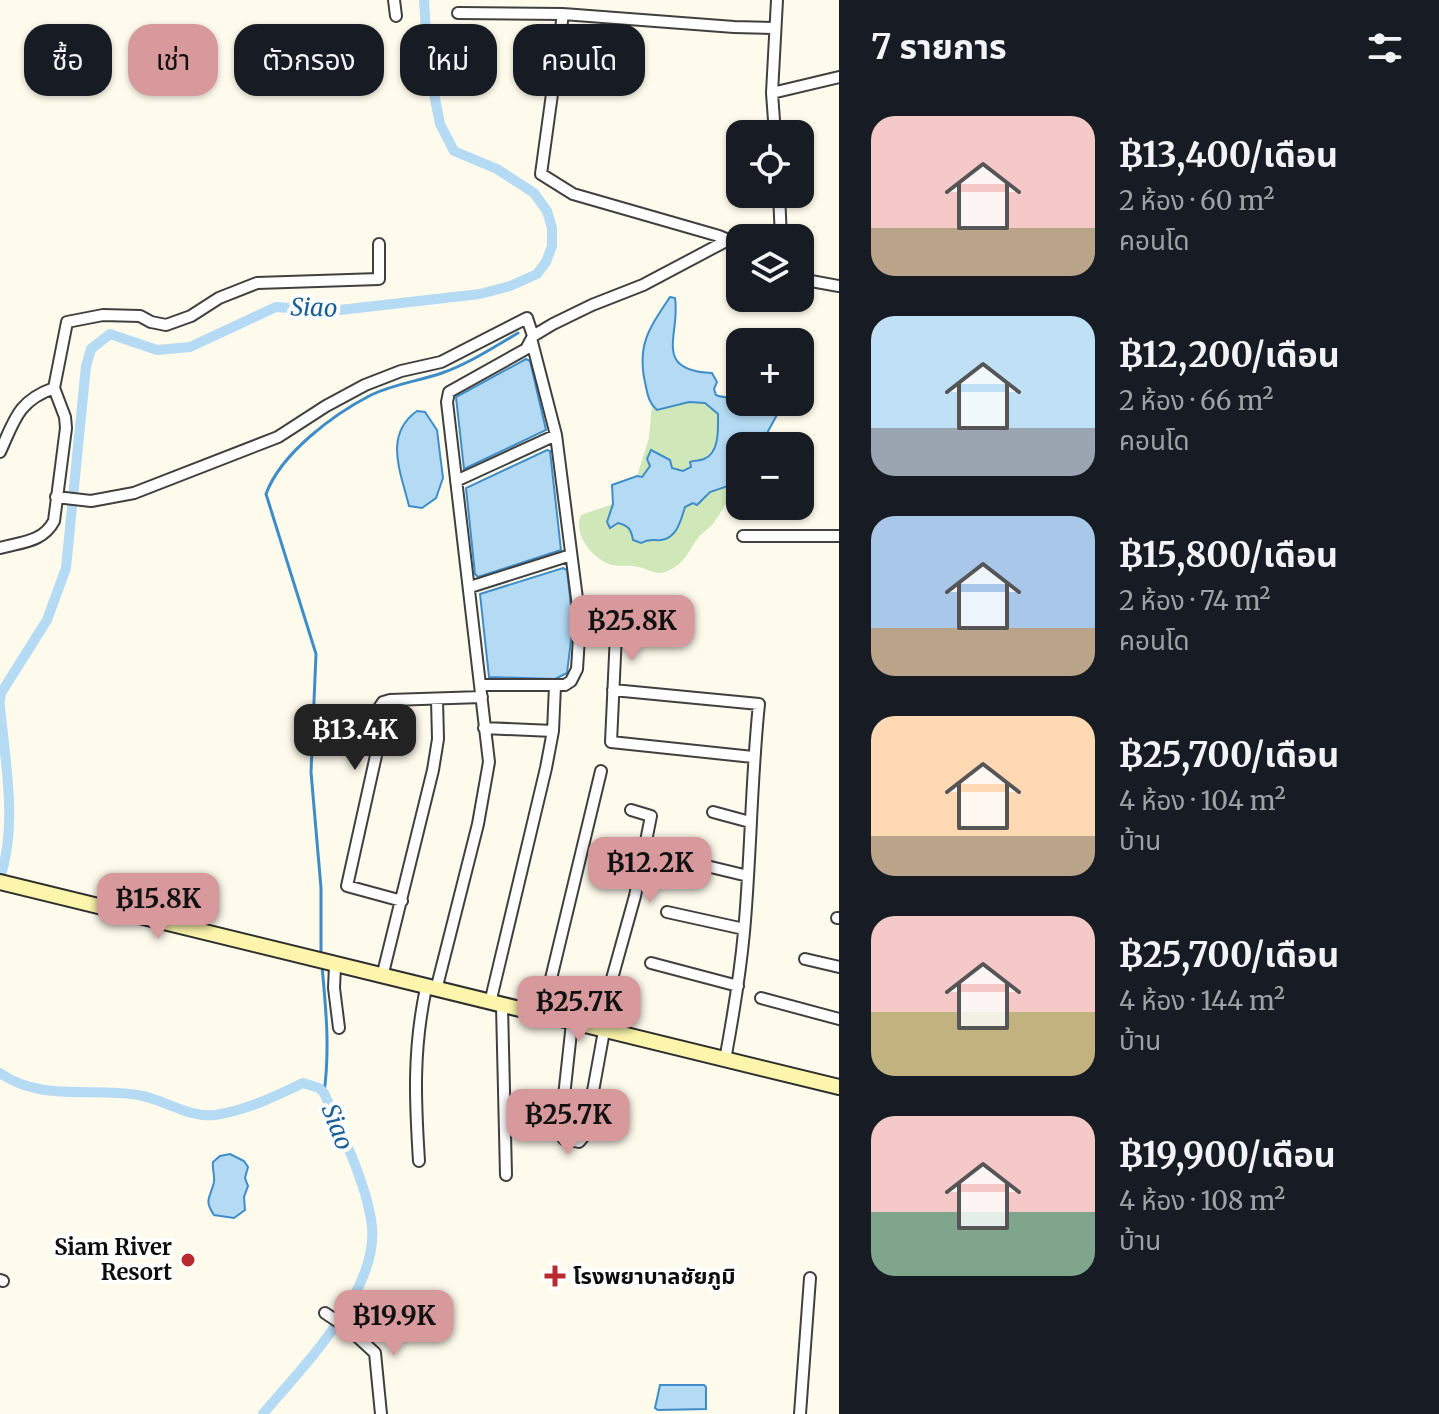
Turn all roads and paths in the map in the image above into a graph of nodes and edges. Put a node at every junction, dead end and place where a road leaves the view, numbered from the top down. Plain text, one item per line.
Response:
1 (394, 0) edge
2 (777, 0) edge
3 (458, 13) dead end
4 (563, 14) junction
5 (396, 16) dead end
6 (775, 28) junction
7 (839, 77) edge
8 (772, 93) junction
9 (774, 120) edge
10 (726, 239) edge
11 (726, 241) edge
12 (379, 244) dead end
13 (814, 282) edge
14 (839, 286) edge
15 (532, 332) junction
16 (54, 388) junction
17 (556, 435) junction
18 (0, 452) edge
19 (456, 481) junction
20 (58, 497) junction
21 (743, 536) dead end
22 (839, 536) edge
23 (0, 548) edge
24 (571, 555) junction
25 (470, 587) junction
26 (616, 634) dead end
27 (481, 685) junction
28 (555, 686) junction
29 (613, 690) junction
30 (482, 697) junction
31 (437, 700) junction
32 (484, 728) junction
33 (553, 731) junction
34 (753, 757) junction
35 (601, 771) dead end
36 (631, 810) dead end
37 (713, 812) dead end
38 (750, 822) junction
39 (690, 862) dead end
40 (748, 876) junction
41 (0, 882) edge
42 (402, 901) junction
43 (667, 912) dead end
44 (744, 929) junction
45 (805, 959) dead end
46 (651, 963) dead end
47 (332, 965) junction
48 (839, 967) edge
49 (382, 977) junction
50 (738, 986) junction
51 (431, 989) junction
52 (761, 998) dead end
53 (496, 1005) junction
54 (542, 1016) junction
55 (839, 1019) edge
56 (572, 1023) junction
57 (339, 1028) dead end
58 (601, 1030) junction
59 (725, 1060) junction
60 (839, 1087) edge
61 (419, 1161) dead end
62 (506, 1175) dead end
63 (810, 1278) dead end
64 (325, 1313) dead end
65 (381, 1414) edge
66 (800, 1414) edge

1 - 5 street
2 - 6 street
3 - 4 street
4 - 6 street
4 - 10 street
6 - 8 street
7 - 8 street
8 - 9 street
11 - 15 street
12 - 16 street
13 - 14 street
15 - 17 street
15 - 19 street
15 - 20 street
16 - 18 street
16 - 20 street
17 - 19 street
17 - 24 street
19 - 25 street
20 - 23 street
21 - 22 street
24 - 25 street
24 - 28 street
25 - 27 street
26 - 29 street
27 - 28 street
27 - 30 street
28 - 33 street
29 - 34 street
29 - 34 street
30 - 31 street
30 - 32 street
31 - 42 street
31 - 42 street
32 - 33 street
32 - 51 street
33 - 53 street
34 - 38 street
35 - 54 street
36 - 58 street
37 - 38 street
38 - 40 street
39 - 40 street
40 - 44 street
41 - 47 street
42 - 49 street
43 - 44 street
44 - 50 street
45 - 48 street
46 - 50 street
47 - 49 street
47 - 57 street
49 - 51 street
50 - 59 street
51 - 53 street
51 - 61 street
52 - 55 street
53 - 54 street
53 - 62 street
54 - 56 street
56 - 58 street
56 - 58 street
58 - 59 street
59 - 60 street
63 - 66 street
64 - 65 street

